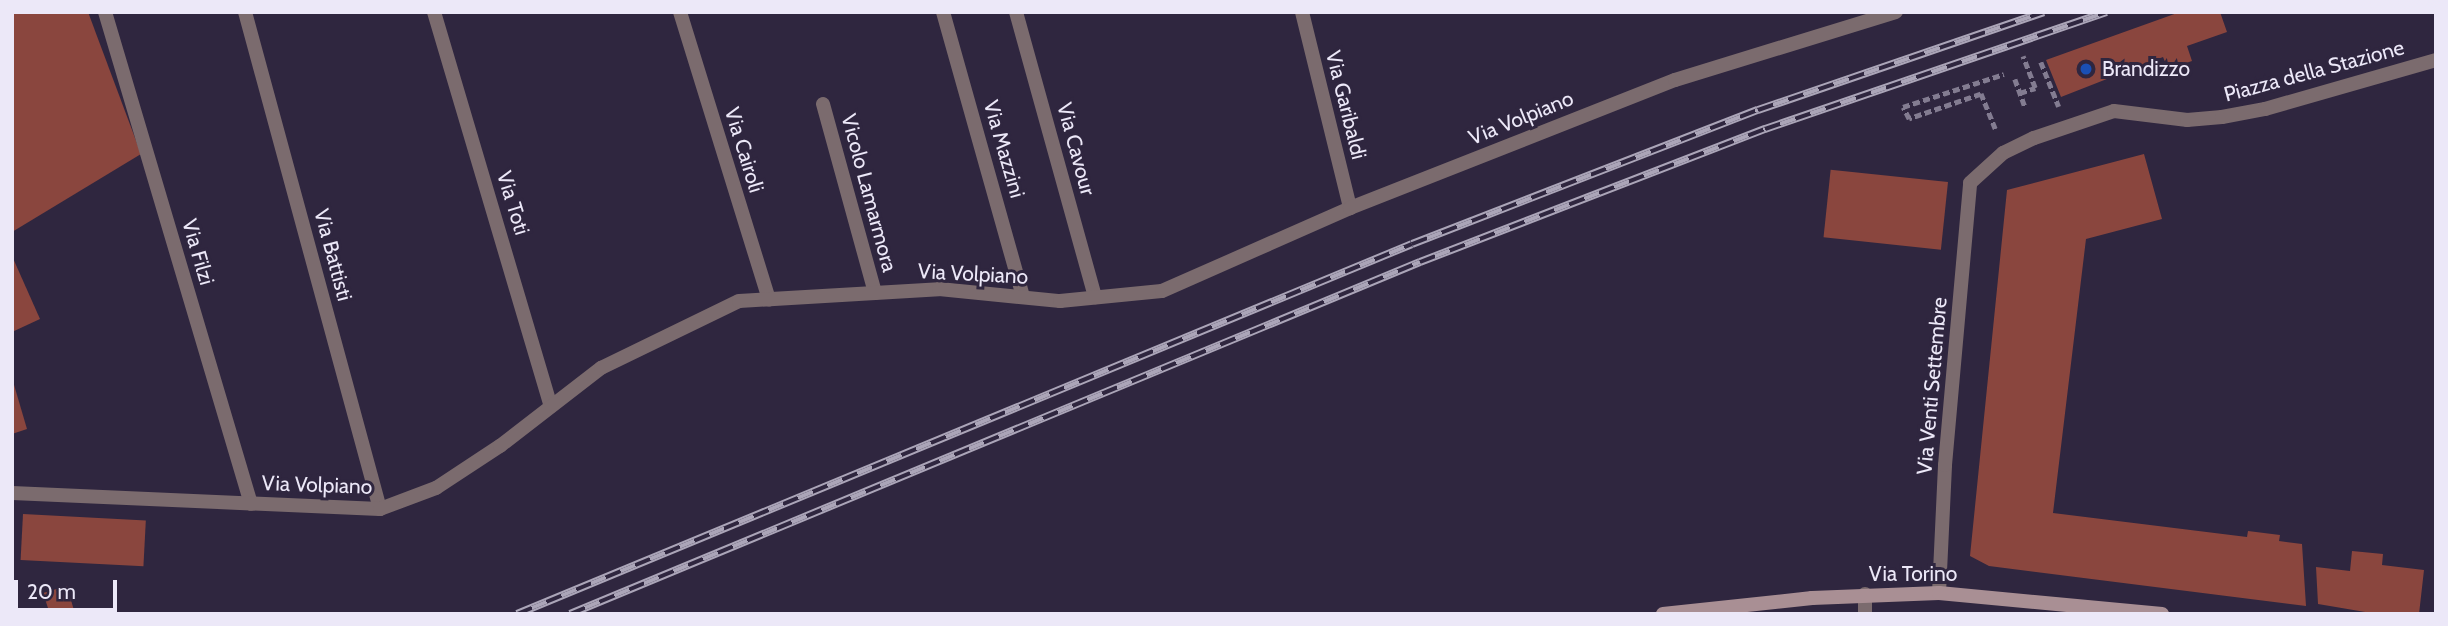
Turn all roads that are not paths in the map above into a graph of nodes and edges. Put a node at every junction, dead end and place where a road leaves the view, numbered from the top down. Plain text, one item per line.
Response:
1 (105, 12) edge
2 (244, 12) edge
3 (433, 12) edge
4 (680, 12) edge
5 (943, 12) edge
6 (1016, 12) edge
7 (1302, 12) edge
8 (1896, 12) edge
9 (2436, 60) edge
10 (823, 104) dead end
11 (1970, 183) joint
12 (1350, 208) junction
13 (875, 293) junction
14 (1023, 297) junction
15 (1095, 297) junction
16 (769, 300) junction
17 (551, 406) junction
18 (12, 493) edge
19 (251, 504) junction
20 (380, 509) junction
21 (1938, 593) junction
22 (1865, 594) junction
23 (1663, 614) edge
24 (1865, 614) edge
25 (2162, 614) edge

1 - 19 street, Via Filzi
2 - 20 street, Via Battisti
3 - 17 street, Via Toti
4 - 16 street, Via Cairoli
5 - 14 street, Via Mazzini
6 - 15 street, Via Cavour
7 - 12 street, Via Garibaldi
8 - 12 street, Via Volpiano
9 - 11 street, Piazza della Stazione
10 - 13 street, Vicolo Lamarmora
11 - 21 street, Via Venti Settembre
12 - 15 street, Via Volpiano
13 - 14 street, Via Volpiano
13 - 16 street, Via Volpiano
14 - 15 street, Via Volpiano
16 - 17 street, Via Volpiano
17 - 20 street, Via Volpiano
18 - 19 street, Via Volpiano
19 - 20 street, Via Volpiano
21 - 22 main road, Via Torino
21 - 25 main road, Via Torino
22 - 23 main road, Via Torino
22 - 24 street

